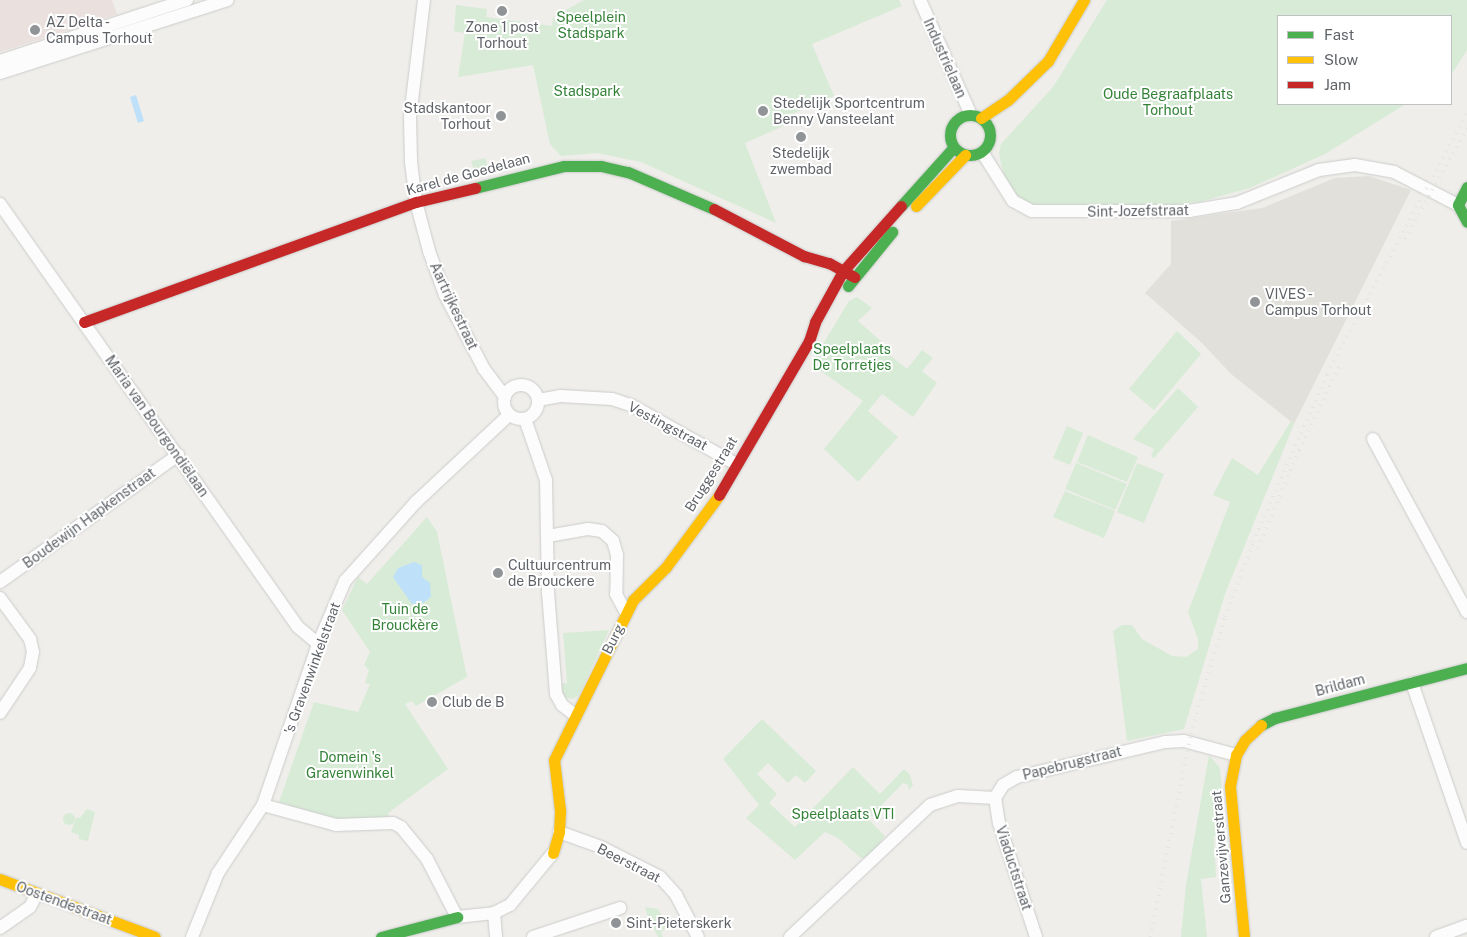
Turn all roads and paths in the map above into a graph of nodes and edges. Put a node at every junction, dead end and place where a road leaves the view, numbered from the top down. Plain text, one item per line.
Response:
1 (188, 0) edge
2 (228, 0) edge
3 (424, 0) edge
4 (920, 0) edge
5 (1084, 0) edge
6 (212, 3) edge
7 (77, 42) junction
8 (0, 61) edge
9 (1048, 61) junction
10 (0, 72) edge
11 (976, 117) junction
12 (989, 130) junction
13 (953, 148) junction
14 (982, 152) junction
15 (965, 155) junction
16 (1467, 187) edge
17 (416, 202) junction
18 (0, 204) edge
19 (1458, 205) junction
20 (1467, 222) edge
21 (843, 271) junction
22 (854, 277) junction
23 (84, 322) junction
24 (809, 341) junction
25 (505, 397) junction
26 (538, 400) junction
27 (509, 415) junction
28 (526, 419) junction
29 (1373, 439) dead end
30 (178, 455) junction
31 (736, 464) junction
32 (548, 536) junction
33 (0, 582) edge
34 (0, 598) edge
35 (1467, 612) edge
36 (626, 613) junction
37 (318, 644) junction
38 (1467, 668) edge
39 (1412, 683) junction
40 (0, 713) edge
41 (575, 715) junction
42 (1236, 755) junction
43 (995, 798) junction
44 (263, 806) junction
45 (559, 832) junction
46 (1467, 843) edge
47 (553, 852) joint
48 (0, 879) edge
49 (37, 894) junction
50 (620, 908) dead end
51 (494, 913) junction
52 (457, 917) junction
53 (1467, 926) edge
54 (0, 928) edge
55 (155, 937) edge
56 (192, 937) edge
57 (381, 937) edge
58 (496, 937) edge
59 (533, 937) edge
60 (698, 937) edge
61 (790, 937) edge
62 (1036, 937) edge
63 (1244, 937) edge
64 (1436, 937) edge

1 - 7 street
2 - 6 street
3 - 17 street, Aartrijkestraat
4 - 11 street, Industrielaan
5 - 9 street
6 - 7 street
7 - 8 street
7 - 10 street
9 - 11 street
9 - 12 street
11 - 12 street
11 - 13 street
12 - 14 street
13 - 15 street
13 - 21 street, Bruggestraat
14 - 15 street
14 - 19 street, Sint-Jozefstraat
15 - 22 street, Bruggestraat
16 - 19 street
17 - 21 street, Karel de Goedelaan
17 - 23 street, Karel de Goedelaan
17 - 25 street, Aartrijkestraat
18 - 23 street, Maria van Bourgondiëlaan
19 - 20 street
21 - 22 street, Karel de Goedelaan
21 - 24 street, Bruggestraat
22 - 24 street, Bruggestraat
23 - 30 street, Maria van Bourgondiëlaan
24 - 31 street, Bruggestraat
25 - 26 street
25 - 27 street
26 - 28 street
26 - 31 street, Vestingstraat
27 - 28 street
27 - 37 street, 's Gravenwinkelstraat
28 - 32 street
29 - 35 street
30 - 33 street, Boudewijn Hapkenstraat
30 - 37 street, Maria van Bourgondiëlaan
31 - 36 street, Bruggestraat
32 - 36 street, Burg
32 - 41 street
34 - 40 street
36 - 41 street, Burg
37 - 44 street, 's Gravenwinkelstraat
38 - 39 street, Brildam
39 - 42 street, Brildam
39 - 46 street
41 - 45 street, Burg
42 - 43 street, Papebrugstraat
42 - 63 street, Ganzevijverstraat
43 - 61 street
43 - 62 street, Viaductstraat
44 - 52 street
44 - 56 street, 's Gravenwinkelstraat
45 - 47 street, Burg
45 - 60 street, Beerstraat
47 - 51 street, Burg
48 - 49 street, Oostendestraat
49 - 54 street
49 - 55 street, Oostendestraat
50 - 59 street
51 - 52 street
51 - 58 street
52 - 57 street
53 - 64 street

